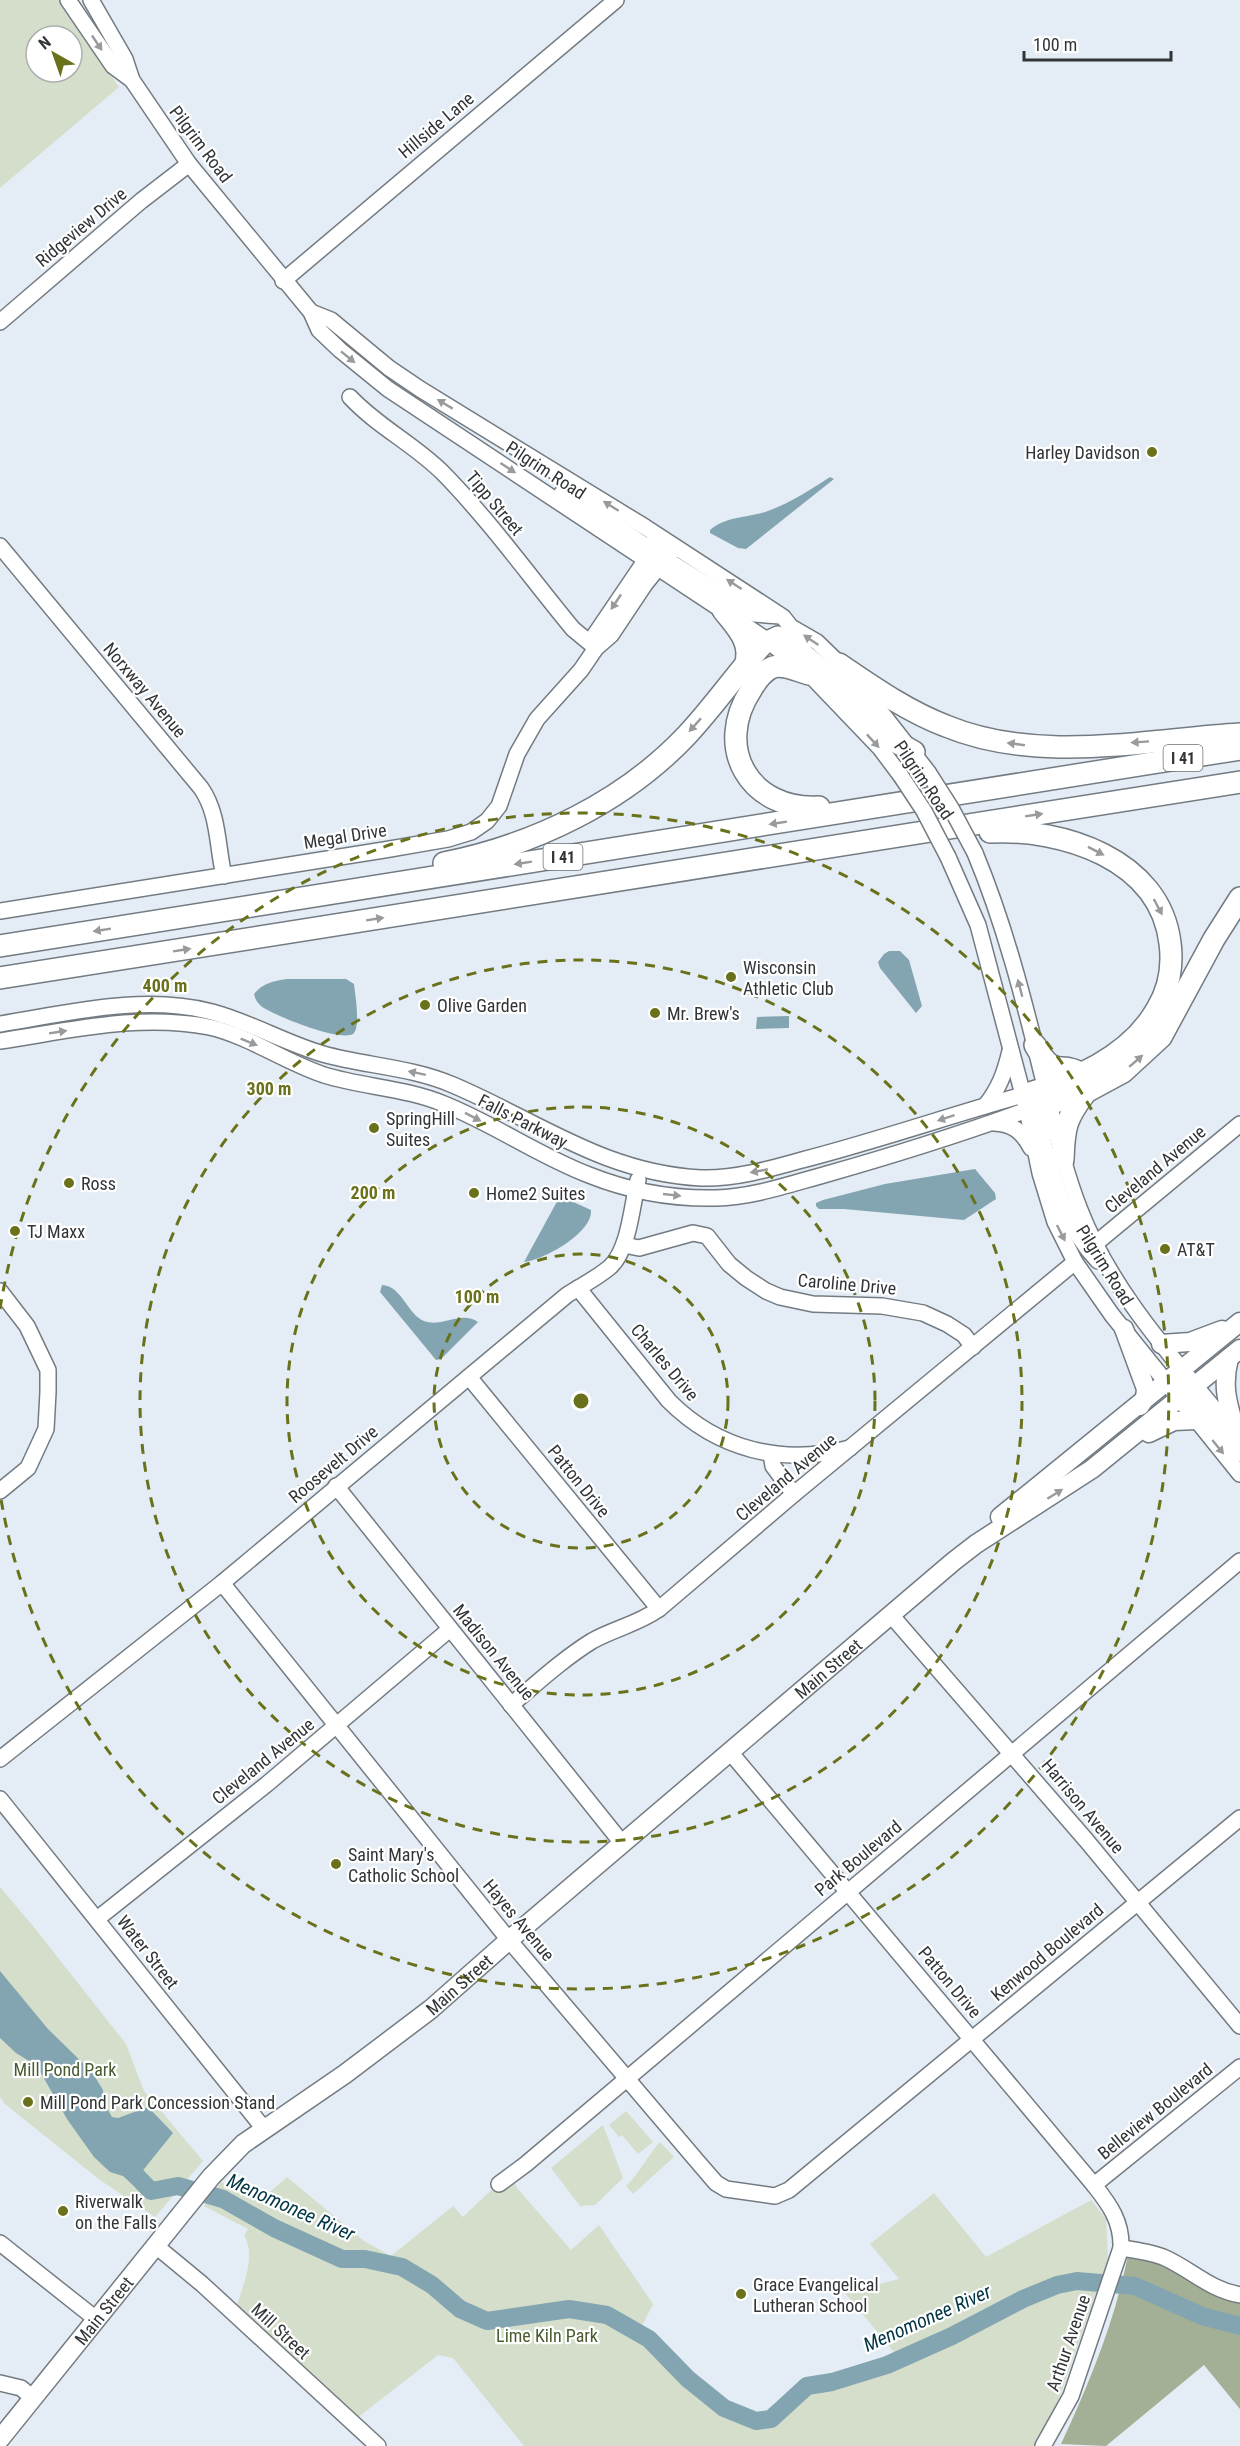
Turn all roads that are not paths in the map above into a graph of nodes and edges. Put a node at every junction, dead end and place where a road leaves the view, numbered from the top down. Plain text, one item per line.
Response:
1 (68, 0) edge
2 (91, 0) edge
3 (616, 0) edge
4 (132, 80) junction
5 (189, 164) junction
6 (283, 281) junction
7 (311, 312) junction
8 (0, 322) edge
9 (350, 397) dead end
10 (0, 546) edge
11 (657, 554) junction
12 (723, 610) junction
13 (783, 616) junction
14 (767, 640) junction
15 (596, 648) junction
16 (839, 664) junction
17 (745, 666) junction
18 (809, 674) junction
19 (1240, 734) edge
20 (1240, 749) edge
21 (914, 752) junction
22 (1126, 767) junction
23 (1240, 782) edge
24 (224, 876) junction
25 (603, 883) junction
26 (1240, 898) edge
27 (0, 911) edge
28 (138, 924) junction
29 (0, 946) edge
30 (0, 978) edge
31 (0, 1024) edge
32 (0, 1041) edge
33 (1035, 1045) junction
34 (1011, 1048) junction
35 (1084, 1083) junction
36 (1037, 1101) junction
37 (985, 1106) junction
38 (991, 1123) junction
39 (1240, 1124) edge
40 (1036, 1158) junction
41 (1063, 1160) junction
42 (641, 1169) junction
43 (636, 1190) junction
44 (1095, 1244) junction
45 (624, 1245) junction
46 (1075, 1262) junction
47 (1112, 1276) junction
48 (578, 1288) junction
49 (0, 1291) edge
50 (1240, 1322) edge
51 (1124, 1329) junction
52 (1161, 1344) junction
53 (974, 1347) junction
54 (1235, 1354) edge
55 (1183, 1369) junction
56 (469, 1377) junction
57 (1166, 1383) junction
58 (1187, 1392) junction
59 (1140, 1406) junction
60 (1196, 1420) junction
61 (1239, 1443) edge
62 (1120, 1446) junction
63 (852, 1447) junction
64 (771, 1454) junction
65 (1240, 1474) edge
66 (336, 1486) junction
67 (0, 1491) edge
68 (794, 1494) junction
69 (1240, 1561) edge
70 (954, 1562) junction
71 (222, 1582) junction
72 (659, 1609) junction
73 (891, 1615) junction
74 (450, 1629) junction
75 (511, 1705) junction
76 (337, 1725) junction
77 (730, 1752) junction
78 (1011, 1754) junction
79 (0, 1759) edge
80 (0, 1799) edge
81 (1240, 1818) edge
82 (622, 1843) junction
83 (849, 1892) junction
84 (1138, 1903) junction
85 (97, 1919) junction
86 (509, 1940) junction
87 (1240, 2026) edge
88 (973, 2040) junction
89 (1240, 2067) edge
90 (627, 2079) junction
91 (265, 2130) junction
92 (500, 2184) dead end
93 (1094, 2185) junction
94 (763, 2194) joint
95 (0, 2243) edge
96 (156, 2246) junction
97 (1120, 2248) junction
98 (1240, 2295) edge
99 (96, 2319) junction
100 (0, 2383) edge
101 (33, 2398) junction
102 (0, 2439) edge
103 (378, 2446) edge
104 (1043, 2446) edge

1 -> 4 street, Pilgrim Road
2 - 4 street, Pilgrim Road
3 - 6 street, Hillside Lane
4 - 5 street, Pilgrim Road
5 - 6 street, Pilgrim Road
5 - 8 street, Ridgeview Drive
6 - 7 street, Pilgrim Road
11 -> 7 street, Pilgrim Road
7 -> 11 street, Pilgrim Road
9 - 15 street, Tipp Street
10 - 24 street, Norxway Avenue
11 - 12 street, Pilgrim Road
11 - 13 street
13 -> 11 street, Pilgrim Road
11 - 15 street, Megal Drive
12 - 14 street, Pilgrim Road
12 - 17 highway
16 -> 13 street, Pilgrim Road
14 - 17 highway
14 - 18 street, Pilgrim Road
14 - 21 highway
15 - 24 street, Megal Drive
19 -> 16 highway
16 - 21 street, Pilgrim Road
17 -> 28 highway
18 - 22 highway
18 -> 34 street, Pilgrim Road, bridge
20 - 22 highway, I 41
33 -> 21 street, Pilgrim Road, bridge
22 -> 28 highway, I 41
25 -> 23 highway, I 41
24 - 27 street, Megal Drive
30 -> 25 highway, I 41
25 -> 35 highway
35 -> 26 highway
28 -> 29 highway, I 41
42 -> 31 street, Falls Parkway
32 -> 43 street, Falls Parkway
33 - 35 highway
33 - 36 street, Pilgrim Road
34 - 36 street, Pilgrim Road
34 - 37 street
35 - 36 highway
35 - 41 highway
36 - 37 street, Falls Parkway
36 - 38 street, Falls Parkway
36 - 40 street, Pilgrim Road
36 - 41 street, Pilgrim Road
36 - 47 street
37 -> 42 street, Falls Parkway
38 - 40 street
43 -> 38 street, Falls Parkway
39 - 44 street, Cleveland Avenue
40 -> 46 street, Pilgrim Road
41 - 44 street, Pilgrim Road
42 - 43 street, Roosevelt Drive
43 - 45 street, Roosevelt Drive
44 - 47 street, Pilgrim Road
45 - 48 street, Roosevelt Drive
45 - 53 street, Caroline Drive
46 - 51 street, Pilgrim Road
46 - 53 street, Cleveland Avenue
47 - 52 street, Pilgrim Road
48 - 56 street, Roosevelt Drive
48 - 64 street, Charles Drive
49 - 67 street
50 - 52 main road
50 - 55 main road, Main Street
51 - 57 street, Pilgrim Road
51 - 59 main road
52 - 55 street, Pilgrim Road
53 - 63 street, Cleveland Avenue
54 - 58 main road, Main Street
54 - 61 main road
55 - 57 main road, Main Street
55 - 58 street, Pilgrim Road
56 - 66 street, Roosevelt Drive
56 - 72 street, Patton Drive
57 - 58 main road
57 - 59 main road, Main Street
58 - 60 street, Pilgrim Road
58 - 61 main road
58 - 62 main road, Main Street
59 - 70 main road, Main Street
60 - 62 main road
60 -> 65 street, Pilgrim Road
70 -> 62 main road, Main Street
63 - 64 street, Charles Drive
63 - 68 street, Cleveland Avenue
64 - 68 street
66 - 71 street, Roosevelt Drive
66 - 74 street, Madison Avenue
68 - 72 street, Cleveland Avenue
69 - 78 street, Park Boulevard
70 - 73 main road, Main Street
71 - 76 street, Hayes Avenue
71 - 79 street, Roosevelt Drive
72 - 75 street, Cleveland Avenue
73 - 77 main road, Main Street
73 - 78 street, Harrison Avenue
74 - 75 street, Madison Avenue
74 - 76 street, Cleveland Avenue
75 - 82 street, Madison Avenue
76 - 85 street, Cleveland Avenue
76 - 86 street, Hayes Avenue
77 - 82 main road, Main Street
77 - 83 street, Patton Drive
78 - 83 street, Park Boulevard
78 - 84 street, Harrison Avenue
80 - 85 street, Water Street
81 - 84 street, Kenwood Boulevard
82 - 86 main road, Main Street
83 - 88 street, Patton Drive
83 - 90 street, Park Boulevard
84 - 87 street, Harrison Avenue
84 - 88 street, Kenwood Boulevard
85 - 91 street, Water Street
86 - 90 street, Hayes Avenue
86 - 91 main road, Main Street
88 - 93 street, Patton Drive
88 - 94 street, Kenwood Boulevard
89 - 93 street, Belleview Boulevard
90 - 92 street, Park Boulevard
90 - 94 street, Hayes Avenue
91 - 96 main road, Main Street
93 - 97 street, Patton Drive
95 - 99 street
96 - 99 main road, Main Street
96 - 103 street, Mill Street
97 - 98 street
97 - 104 street, Arthur Avenue
99 - 101 main road, Main Street
100 - 101 street
101 - 102 main road, Main Street

